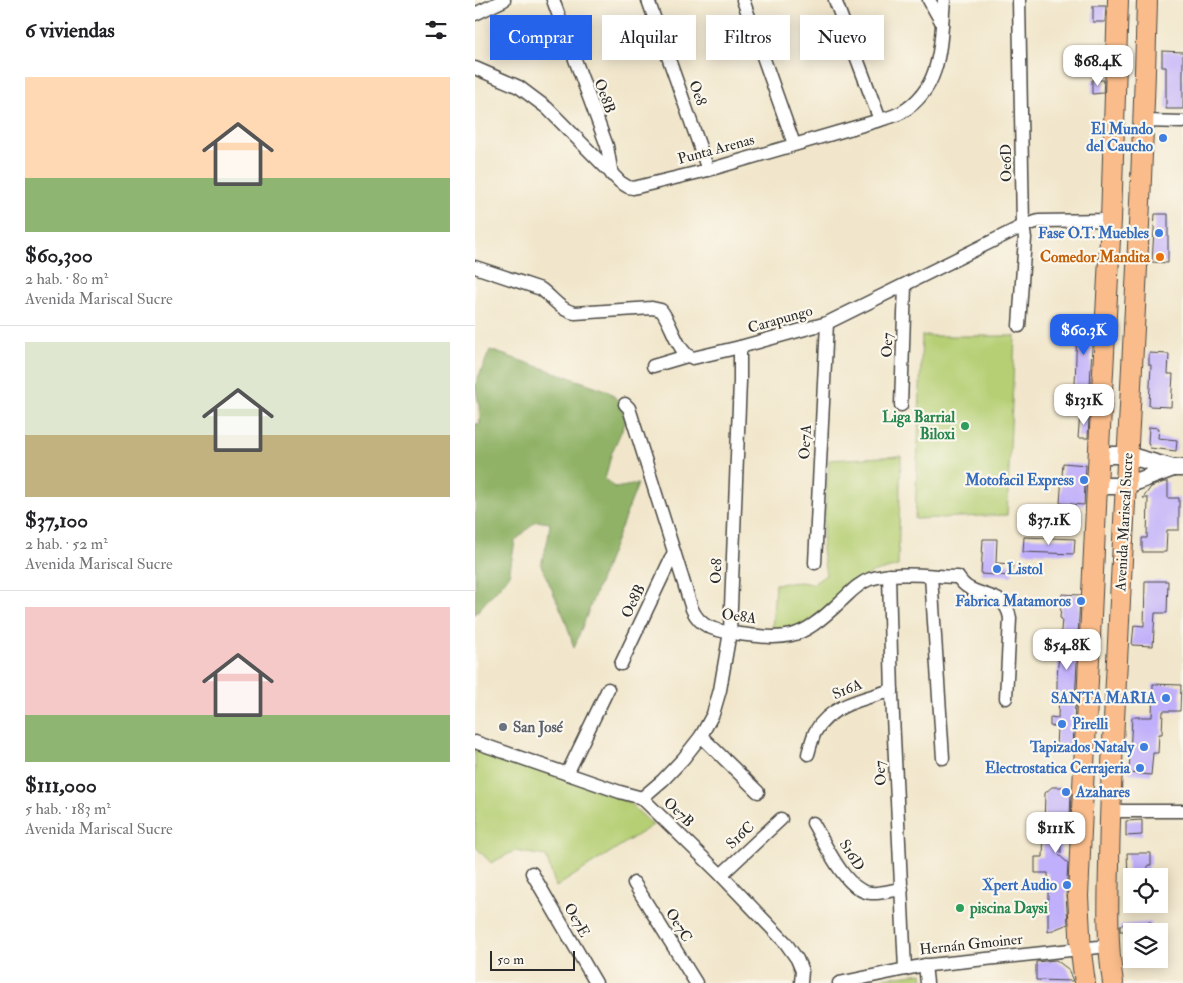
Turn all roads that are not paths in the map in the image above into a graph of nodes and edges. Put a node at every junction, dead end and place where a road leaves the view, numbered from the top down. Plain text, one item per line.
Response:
1 (504, 0) edge
2 (553, 0) edge
3 (648, 0) edge
4 (743, 0) edge
5 (835, 0) edge
6 (929, 0) edge
7 (943, 0) edge
8 (1019, 0) edge
9 (1118, 0) edge
10 (1147, 0) edge
11 (475, 14) edge
12 (941, 22) junction
13 (475, 68) edge
14 (880, 120) junction
15 (1145, 120) junction
16 (1183, 122) edge
17 (794, 144) junction
18 (708, 170) junction
19 (613, 176) junction
20 (1111, 220) junction
21 (1023, 226) junction
22 (475, 268) edge
23 (905, 285) junction
24 (827, 323) junction
25 (1019, 326) dead end
26 (740, 347) junction
27 (687, 356) junction
28 (653, 366) dead end
29 (625, 404) dead end
30 (901, 405) dead end
31 (1099, 455) junction
32 (1127, 455) junction
33 (1178, 468) edge
34 (1097, 486) junction
35 (1125, 486) junction
36 (674, 552) junction
37 (815, 564) dead end
38 (889, 575) junction
39 (931, 576) junction
40 (730, 632) junction
41 (621, 664) dead end
42 (608, 689) dead end
43 (892, 690) junction
44 (1006, 698) dead end
45 (701, 736) junction
46 (475, 742) edge
47 (808, 754) dead end
48 (943, 758) dead end
49 (567, 774) junction
50 (757, 792) dead end
51 (642, 798) junction
52 (1183, 811) edge
53 (1109, 812) junction
54 (781, 819) dead end
55 (813, 823) dead end
56 (532, 873) dead end
57 (721, 875) junction
58 (634, 884) dead end
59 (902, 889) junction
60 (1108, 946) junction
61 (1081, 949) junction
62 (925, 965) junction
63 (905, 968) junction
64 (877, 979) edge
65 (595, 983) edge
66 (696, 983) edge
67 (801, 983) edge
68 (839, 983) edge
69 (927, 983) edge
70 (1085, 983) edge
71 (1113, 983) edge

1 - 11 street
2 - 19 street, Oe8B
3 - 18 street, Oe8
4 - 17 street
5 - 14 street
6 - 12 street
7 - 12 street, Punta Arenas
8 - 21 street, Oe6D
9 - 20 main road, Avenida Mariscal Sucre
10 - 15 main road, Avenida Mariscal Sucre
12 - 14 street, Punta Arenas
13 - 19 street, Punta Arenas
14 - 17 street, Punta Arenas
15 - 16 street
15 - 32 main road, Avenida Mariscal Sucre
17 - 18 street, Punta Arenas
18 - 19 street, Punta Arenas
20 - 21 street, Carapungo
20 - 31 main road, Avenida Mariscal Sucre
21 - 23 street, Carapungo
21 - 25 street, Oe6D
22 - 27 street
23 - 24 street, Carapungo
23 - 30 street, Oe7
24 - 26 street, Carapungo
24 - 37 street, Oe7A
26 - 27 street, Carapungo
26 - 40 street, Oe8
27 - 28 street, Carapungo
29 - 36 street, Oe8A
31 - 32 street
31 - 34 main road, Avenida Mariscal Sucre
32 - 33 street
32 - 35 main road, Avenida Mariscal Sucre
33 - 35 street
34 - 35 street
34 - 61 main road, Avenida Mariscal Sucre
35 - 53 main road, Avenida Mariscal Sucre
36 - 40 street, Oe8A
36 - 41 street, Oe8B
38 - 39 street, Oe8A
38 - 40 street, Oe8A
38 - 43 street, Oe7
39 - 44 street, Oe8A
39 - 48 street
40 - 45 street, Oe8
42 - 49 street
43 - 47 street, S16A
43 - 59 street, Oe7
45 - 50 street
45 - 51 street, Oe8
46 - 49 street, Oe7B
49 - 51 street, Oe7B
51 - 57 street, Oe7B
52 - 53 street
53 - 60 main road, Avenida Mariscal Sucre
54 - 57 street, S16C
55 - 59 street, S16D
56 - 65 street, Oe7E
57 - 67 street, Oe7B
58 - 66 street, Oe7C
59 - 63 street, Oe7
60 - 61 street, Hernán Gmoiner
60 - 71 main road, Avenida Mariscal Sucre
61 - 62 street, Hernán Gmoiner
61 - 70 main road, Avenida Mariscal Sucre
62 - 63 street, Hernán Gmoiner
62 - 69 street
63 - 64 street, Hernán Gmoiner
64 - 68 street, Hernán Gmoiner

